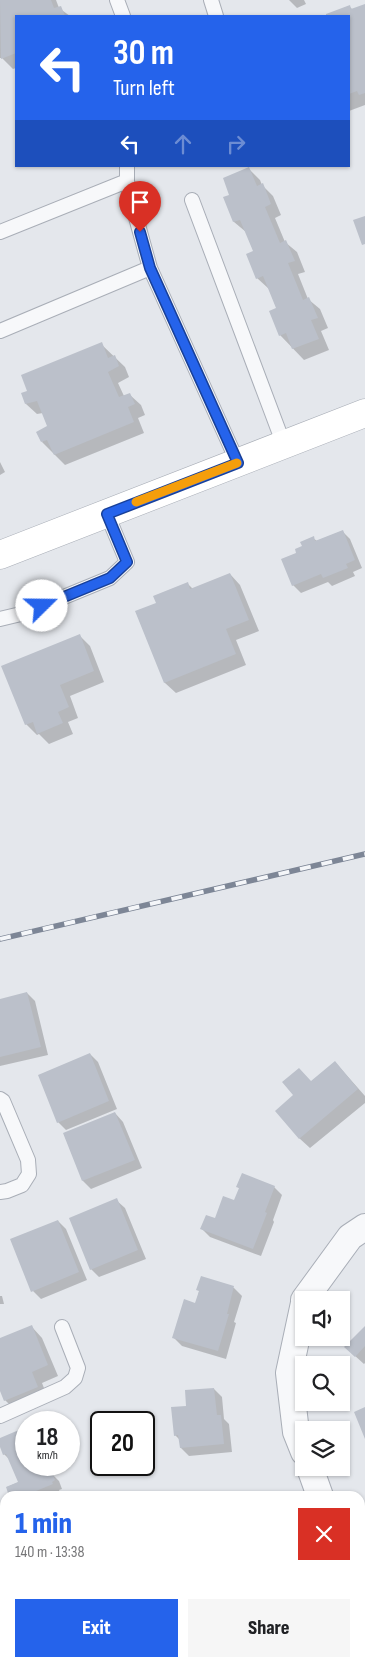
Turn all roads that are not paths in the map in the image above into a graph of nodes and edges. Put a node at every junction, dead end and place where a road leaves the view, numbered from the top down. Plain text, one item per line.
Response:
1 (117, 0) edge
2 (211, 0) edge
3 (123, 15) edge
4 (216, 15) edge
5 (127, 167) edge
6 (127, 181) junction
7 (192, 200) dead end
8 (0, 232) edge
9 (150, 268) junction
10 (0, 331) edge
11 (365, 413) edge
12 (284, 445) junction
13 (238, 463) junction
14 (107, 514) junction
15 (0, 555) edge
16 (0, 620) edge
17 (0, 1099) edge
18 (0, 1192) edge
19 (365, 1227) edge
20 (312, 1291) edge
21 (62, 1327) dead end
22 (295, 1345) edge
23 (0, 1416) edge
24 (295, 1424) edge
25 (313, 1476) edge
26 (318, 1491) edge

1 - 3 lane
2 - 4 lane
5 - 6 lane
6 - 8 lane
6 - 9 lane
7 - 12 lane
9 - 10 lane
9 - 13 lane
11 - 12 street
12 - 13 street
13 - 14 street
14 - 15 street
14 - 16 lane
17 - 18 lane
19 - 20 street
21 - 23 lane
22 - 24 street
25 - 26 street

